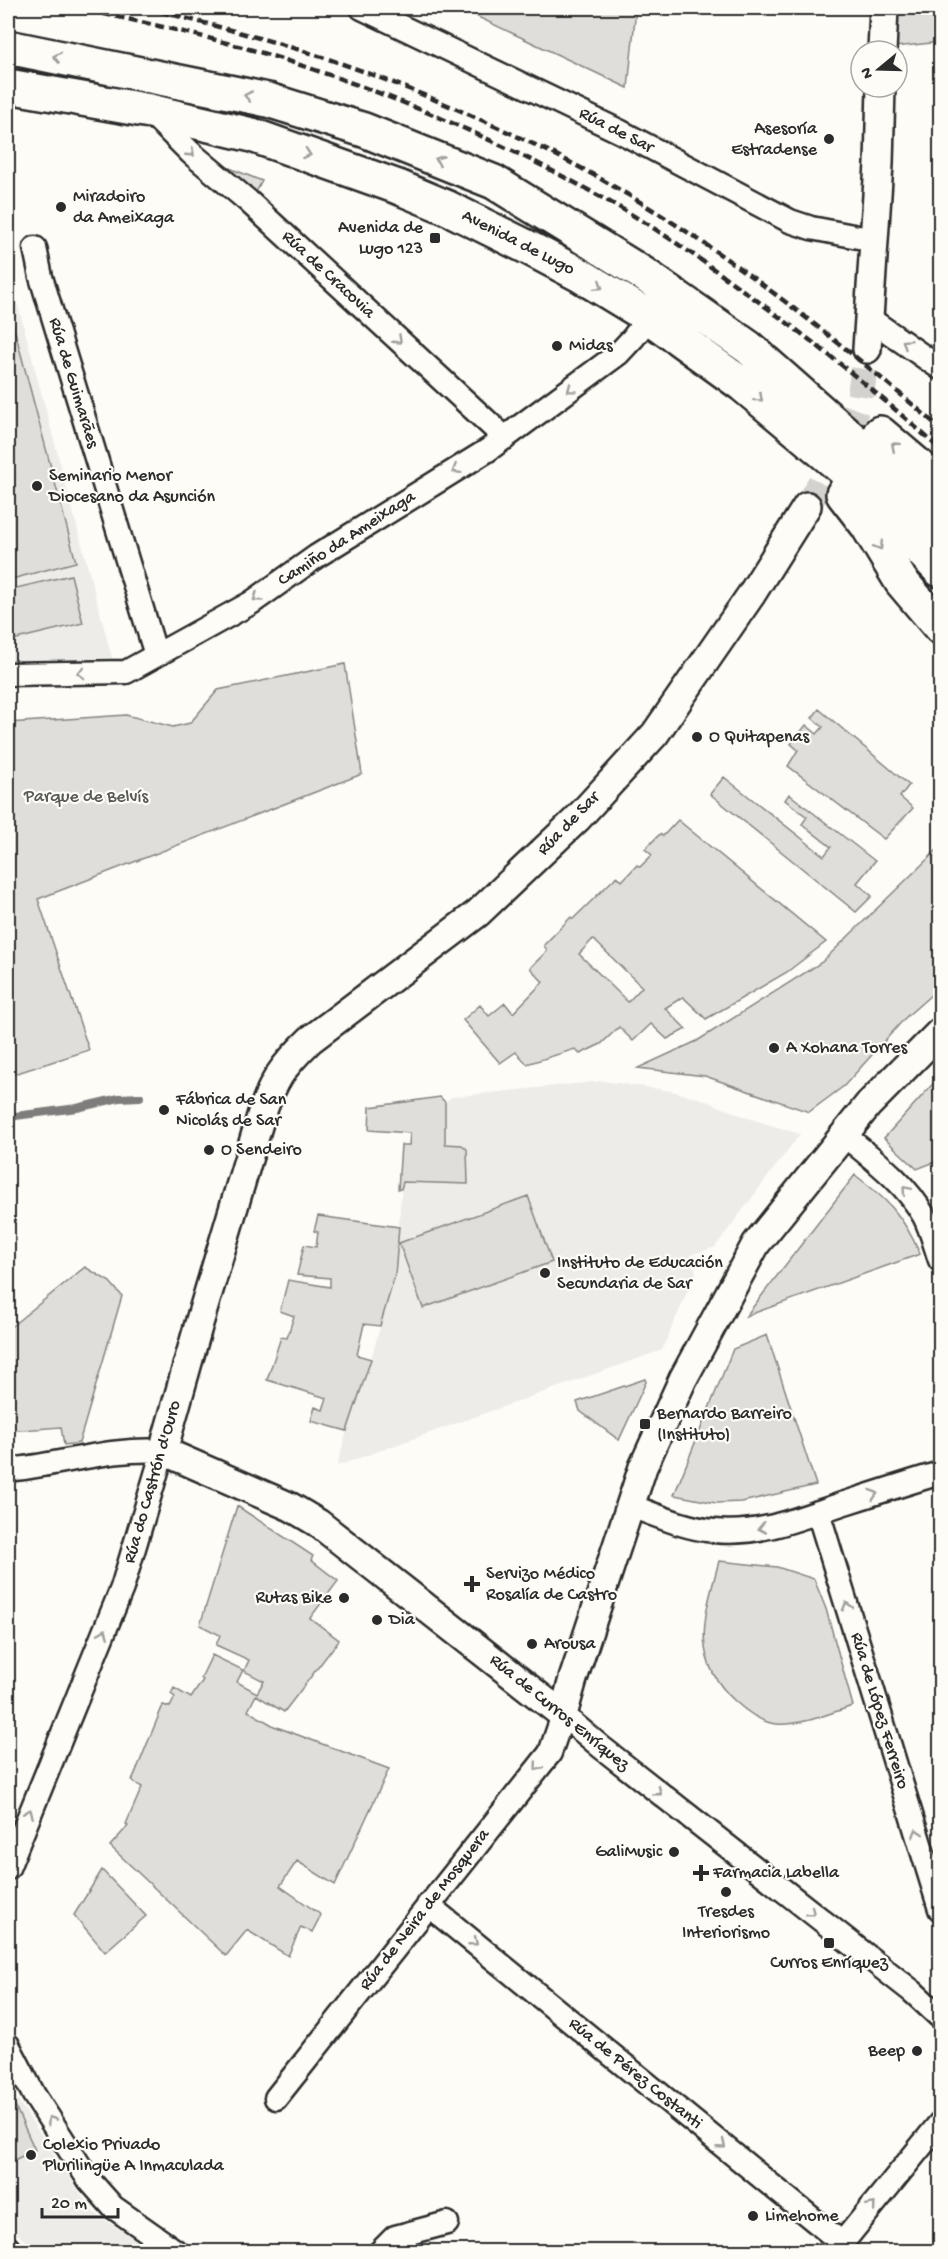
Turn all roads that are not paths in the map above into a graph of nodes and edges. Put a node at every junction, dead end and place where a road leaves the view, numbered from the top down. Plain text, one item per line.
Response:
1 (362, 8) edge
2 (884, 8) edge
3 (883, 39) edge
4 (8, 47) edge
5 (8, 86) edge
6 (880, 99) edge
7 (150, 111) junction
8 (494, 182) junction
9 (874, 240) junction
10 (35, 248) dead end
11 (649, 317) junction
12 (870, 319) junction
13 (867, 349) tunnel mouth
14 (940, 368) edge
15 (505, 438) junction
16 (814, 444) junction
17 (940, 484) edge
18 (807, 506) tunnel mouth
19 (940, 527) edge
20 (940, 570) edge
21 (940, 627) edge
22 (156, 655) junction
23 (8, 674) edge
24 (940, 1032) edge
25 (271, 1087) joint
26 (844, 1135) junction
27 (940, 1260) edge
28 (164, 1451) junction
29 (8, 1470) edge
30 (940, 1473) edge
31 (631, 1506) junction
32 (818, 1512) junction
33 (563, 1715) junction
34 (8, 1868) edge
35 (428, 1905) junction
36 (940, 1909) edge
37 (938, 2012) edge
38 (8, 2044) edge
39 (276, 2098) dead end
40 (940, 2123) edge
41 (447, 2223) dead end
42 (838, 2247) edge
43 (8, 2248) edge
44 (11, 2252) edge
45 (177, 2252) edge
46 (380, 2252) edge

1 - 9 street, Rúa de Sar
2 - 3 street
8 -> 4 highway, Avenida de Lugo
5 - 7 highway, Avenida de Lugo
6 - 9 street
7 -> 11 highway, Avenida de Lugo
7 -> 15 street, Rúa de Cracovia
17 -> 8 highway
8 - 19 highway, Avenida de Lugo
9 - 12 street
10 - 22 street, Rúa de Guimarães
11 -> 15 street, Camiño da Ameixaga
11 -> 16 highway, Avenida de Lugo
12 - 13 street
14 -> 12 street
15 -> 22 street, Camiño da Ameixaga
16 - 20 highway, Avenida de Lugo
16 -> 21 highway
18 - 25 street, Rúa de Sar
22 -> 23 street, Camiño da Ameixaga
24 - 26 street
25 - 28 street, Rúa do Castrón d'Ouro
27 -> 26 street
26 - 31 street
28 - 29 street
28 - 33 street, Rúa de Curros Enríquez
34 -> 28 street, Rúa do Castrón d'Ouro
32 -> 30 street
32 -> 31 street
31 - 33 street
36 -> 32 street, Rúa de López Ferreiro
33 -> 35 street, Rúa de Neira de Mosquera
33 -> 37 street, Rúa de Curros Enríquez
35 - 39 street, Rúa de Neira de Mosquera
35 -> 42 street, Rúa de Pérez Costanti
45 -> 38 street
42 -> 40 street
41 - 46 street
43 - 44 street

